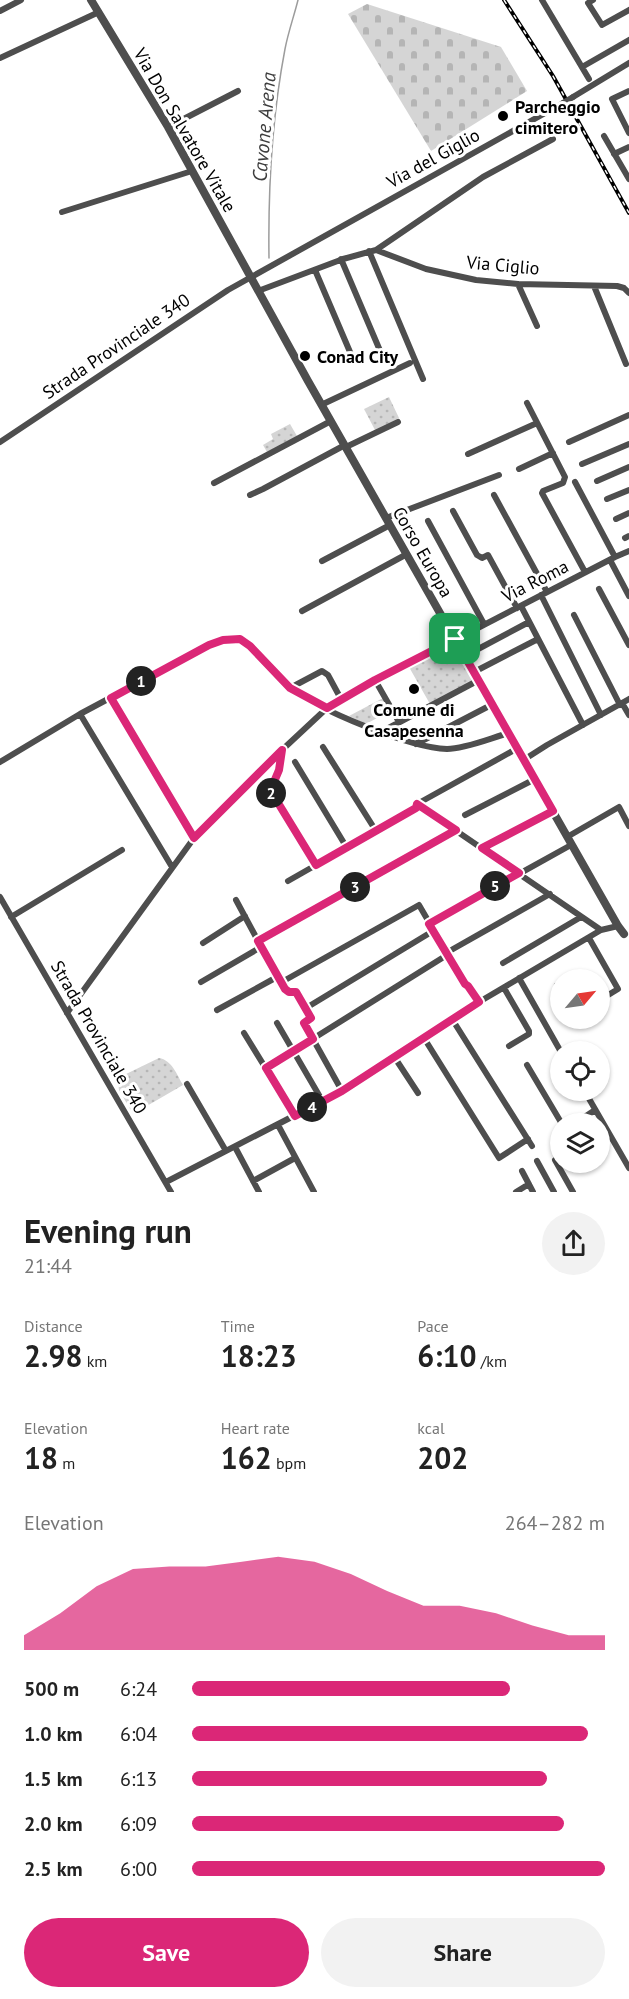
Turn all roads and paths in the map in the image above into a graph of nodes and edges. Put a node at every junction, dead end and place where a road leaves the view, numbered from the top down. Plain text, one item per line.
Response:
1 (21, 0) edge
2 (92, 0) edge
3 (542, 0) edge
4 (593, 0) edge
5 (629, 10) edge
6 (0, 11) edge
7 (99, 12) junction
8 (629, 40) edge
9 (0, 57) edge
10 (629, 63) edge
11 (582, 67) junction
12 (588, 79) dead end
13 (237, 91) dead end
14 (629, 91) edge
15 (168, 127) junction
16 (629, 133) edge
17 (604, 136) dead end
18 (553, 139) dead end
19 (629, 147) edge
20 (614, 154) junction
21 (192, 171) junction
22 (629, 178) edge
23 (62, 212) dead end
24 (376, 250) junction
25 (369, 251) junction
26 (341, 260) junction
27 (315, 270) junction
28 (250, 277) junction
29 (518, 284) junction
30 (594, 286) junction
31 (258, 291) junction
32 (629, 293) edge
33 (537, 326) dead end
34 (381, 353) dead end
35 (353, 358) dead end
36 (410, 363) dead end
37 (626, 364) dead end
38 (423, 379) dead end
39 (528, 403) dead end
40 (321, 405) junction
41 (629, 415) edge
42 (331, 421) junction
43 (398, 422) dead end
44 (537, 423) junction
45 (0, 442) edge
46 (569, 442) dead end
47 (629, 444) edge
48 (345, 446) junction
49 (553, 453) junction
50 (468, 454) dead end
51 (582, 465) dead end
52 (629, 467) edge
53 (519, 469) dead end
54 (499, 475) dead end
55 (597, 481) dead end
56 (575, 482) dead end
57 (214, 483) dead end
58 (629, 490) edge
59 (249, 495) dead end
60 (494, 495) dead end
61 (607, 499) dead end
62 (453, 511) dead end
63 (629, 513) edge
64 (616, 519) dead end
65 (428, 521) dead end
66 (388, 522) junction
67 (629, 552) edge
68 (407, 554) junction
69 (613, 558) junction
70 (322, 561) dead end
71 (585, 572) junction
72 (599, 589) dead end
73 (544, 594) junction
74 (629, 596) edge
75 (519, 607) junction
76 (302, 611) dead end
77 (574, 615) dead end
78 (530, 622) junction
79 (484, 624) junction
80 (455, 639) junction
81 (538, 639) junction
82 (629, 645) edge
83 (465, 656) junction
84 (474, 672) junction
85 (375, 680) junction
86 (479, 681) junction
87 (290, 688) junction
88 (111, 698) junction
89 (341, 699) junction
90 (629, 699) edge
91 (493, 704) junction
92 (621, 704) junction
93 (327, 708) junction
94 (80, 714) junction
95 (601, 715) junction
96 (629, 715) edge
97 (399, 722) junction
98 (583, 725) junction
99 (381, 732) junction
100 (509, 733) junction
101 (416, 744) junction
102 (323, 747) dead end
103 (518, 748) junction
104 (282, 750) junction
105 (525, 759) junction
106 (0, 762) edge
107 (295, 762) dead end
108 (535, 779) junction
109 (417, 804) junction
110 (553, 811) junction
111 (465, 815) dead end
112 (629, 826) edge
113 (456, 830) junction
114 (376, 831) junction
115 (194, 838) junction
116 (569, 841) junction
117 (347, 848) junction
118 (482, 848) junction
119 (122, 850) dead end
120 (316, 865) junction
121 (172, 867) junction
122 (519, 873) junction
123 (288, 881) dead end
124 (550, 894) junction
125 (0, 897) edge
126 (236, 900) dead end
127 (245, 916) junction
128 (11, 917) junction
129 (581, 917) junction
130 (429, 924) junction
131 (618, 926) junction
132 (601, 930) junction
133 (433, 931) junction
134 (627, 936) edge
135 (589, 938) junction
136 (258, 941) junction
137 (203, 943) dead end
138 (261, 948) junction
139 (446, 954) junction
140 (502, 963) dead end
141 (607, 969) edge
142 (610, 975) edge
143 (519, 978) junction
144 (278, 980) junction
145 (201, 982) dead end
146 (504, 988) junction
147 (610, 994) edge
148 (479, 1002) junction
149 (306, 1008) junction
150 (217, 1010) dead end
151 (67, 1013) junction
152 (452, 1019) junction
153 (278, 1023) dead end
154 (244, 1033) dead end
155 (424, 1038) junction
156 (313, 1039) junction
157 (555, 1041) edge
158 (509, 1046) dead end
159 (293, 1051) junction
160 (395, 1058) junction
161 (527, 1065) dead end
162 (266, 1068) junction
163 (187, 1084) dead end
164 (342, 1091) junction
165 (418, 1093) dead end
166 (322, 1101) junction
167 (590, 1101) edge
168 (595, 1110) junction
169 (555, 1113) edge
170 (590, 1113) edge
171 (295, 1116) junction
172 (278, 1125) junction
173 (528, 1139) junction
174 (532, 1146) dead end
175 (235, 1147) junction
176 (226, 1151) junction
177 (295, 1158) junction
178 (537, 1161) dead end
179 (629, 1168) edge
180 (522, 1171) dead end
181 (562, 1173) edge
182 (253, 1181) junction
183 (166, 1182) junction
184 (529, 1184) junction
185 (171, 1192) edge
186 (259, 1192) edge
187 (314, 1192) edge
188 (516, 1192) edge
189 (534, 1192) edge
190 (554, 1192) edge
191 (573, 1192) edge

1 - 6 street
2 - 7 street, Via Don Salvatore Vitale
3 - 11 street
4 - 5 street
7 - 9 street
7 - 15 street, Via Don Salvatore Vitale
8 - 11 street
10 - 28 street, Via del Giglio, bridge
11 - 12 street
13 - 15 street
14 - 16 street
15 - 21 street, Via Don Salvatore Vitale
17 - 20 street
18 - 24 street, Via Ciglio
19 - 20 street
20 - 22 street
21 - 23 street
21 - 28 street, Via Don Salvatore Vitale
24 - 25 street, Via Ciglio
24 - 29 street, Via Ciglio
25 - 26 street, Via Ciglio
25 - 38 street
26 - 27 street, Via Ciglio
26 - 34 street
27 - 31 street, Via Ciglio
27 - 35 street
28 - 31 street, Corso Europa
28 - 45 street, Strada Provinciale 340
29 - 30 street, Via Ciglio
29 - 33 street
30 - 32 street, Via Ciglio
30 - 37 street
31 - 40 street, Corso Europa
36 - 40 street
39 - 44 street
40 - 42 street, Corso Europa
41 - 46 street
42 - 48 street, Corso Europa
42 - 57 street
43 - 48 street
44 - 49 street
44 - 50 street
47 - 51 street
48 - 59 street
48 - 66 street, Corso Europa
49 - 53 street
49 - 71 street
52 - 55 street
54 - 66 street
56 - 69 street
58 - 61 street
60 - 73 street
62 - 75 street
63 - 64 street
65 - 79 street
66 - 68 street, Corso Europa
66 - 70 street
67 - 69 street, Via Roma
68 - 76 street
68 - 80 street, Corso Europa
69 - 71 street, Via Roma
69 - 74 street
71 - 73 street, Via Roma
72 - 82 street
73 - 75 street, Via Roma
73 - 95 street
75 - 78 street
75 - 79 street, Via Roma
77 - 92 street
78 - 81 street
78 - 83 street
79 - 80 street, Via Roma
80 - 83 street, Corso Europa
80 - 85 street, Via Roma
81 - 84 street
81 - 98 street
83 - 84 street, Corso Europa
84 - 86 street, Corso Europa
85 - 89 street, Via Roma
85 - 97 street
86 - 91 street, Corso Europa
86 - 97 street
87 - 88 street
87 - 89 street
87 - 93 street
88 - 94 street
88 - 115 street
89 - 93 street, Via Roma
90 - 92 street
91 - 100 street, Corso Europa
91 - 101 street
92 - 95 street
92 - 96 street
93 - 99 street
93 - 104 street, Via Roma
94 - 106 street
94 - 121 street
95 - 98 street
97 - 99 street
98 - 105 street
99 - 101 street
100 - 101 street
100 - 103 street, Corso Europa
102 - 114 street
103 - 105 street, Corso Europa
103 - 109 street
104 - 115 street, Via Roma
104 - 120 street
105 - 108 street, Corso Europa
107 - 117 street
108 - 110 street, Corso Europa
108 - 111 street
109 - 113 street
109 - 114 street
110 - 116 street, Corso Europa
110 - 118 street
112 - 116 street
113 - 118 street
113 - 136 street
114 - 117 street
115 - 121 street, Via Roma
116 - 122 street
116 - 131 street, Corso Europa
117 - 120 street
118 - 122 street
119 - 128 street
120 - 123 street
121 - 151 street, Via Roma
122 - 124 street
122 - 130 street
124 - 129 street
124 - 139 street
125 - 128 street, Strada Provinciale 340
126 - 127 street
127 - 136 street
127 - 137 street
128 - 151 street, Strada Provinciale 340
129 - 132 street
129 - 140 street
130 - 133 street
130 - 144 street
131 - 132 street
131 - 134 street, Corso Europa
132 - 135 street
133 - 139 street
133 - 149 street
135 - 141 street
135 - 143 street
136 - 138 street
138 - 144 street
138 - 145 street
139 - 148 street
139 - 156 street
142 - 147 street
143 - 146 street
143 - 157 street
144 - 149 street
144 - 150 street
146 - 148 street
146 - 158 street
148 - 152 street
149 - 156 street
151 - 183 street, Strada Provinciale 340
152 - 155 street
152 - 173 street
153 - 159 street
154 - 162 street
155 - 160 street
155 - 173 street
156 - 159 street
156 - 164 street
159 - 162 street
159 - 166 street
160 - 164 street
160 - 165 street
161 - 169 street
162 - 171 street
163 - 176 street
164 - 166 street
166 - 171 street
167 - 168 street
168 - 170 street
168 - 179 street
171 - 172 street
172 - 175 street
172 - 177 street
173 - 174 street
175 - 176 street
175 - 182 street
176 - 183 street
177 - 182 street
177 - 187 street
178 - 190 street
180 - 184 street
181 - 191 street
182 - 186 street
183 - 185 street, Strada Provinciale 340
184 - 188 street
184 - 189 street

